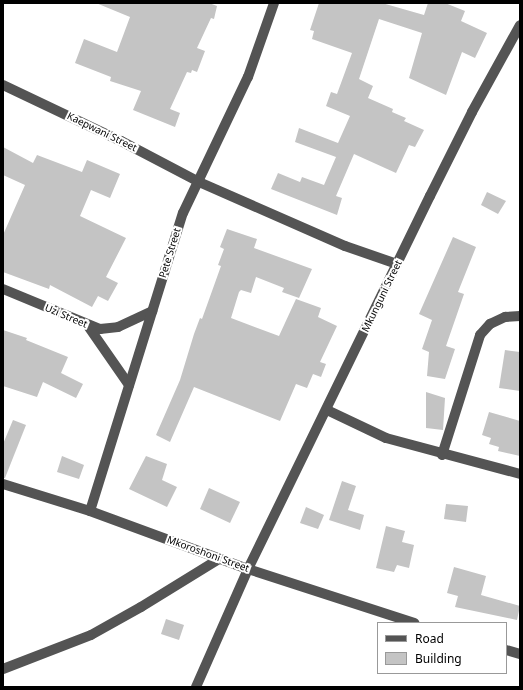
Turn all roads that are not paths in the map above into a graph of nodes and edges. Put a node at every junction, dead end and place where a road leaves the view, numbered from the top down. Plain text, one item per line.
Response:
1 (274, 3) edge
2 (520, 25) edge
3 (3, 84) edge
4 (198, 182) junction
5 (397, 264) junction
6 (3, 289) edge
7 (152, 311) junction
8 (520, 316) edge
9 (88, 326) junction
10 (129, 384) junction
11 (327, 410) junction
12 (442, 455) junction
13 (520, 474) edge
14 (3, 484) edge
15 (90, 511) junction
16 (220, 559) junction
17 (248, 569) junction
18 (411, 622) edge
19 (507, 650) edge
20 (520, 654) edge
21 (3, 669) edge
22 (196, 687) edge

1 - 4 street, Pete Street
2 - 5 street, Mkunguni Street
3 - 4 street, Kaepwani Street
4 - 5 street, Kaepwani Street
4 - 7 street, Pete Street
5 - 11 street, Mkunguni Street
6 - 9 street, Uzi Street
7 - 9 street, Uzi Street
7 - 10 street, Pete Street
8 - 12 street
9 - 10 street
10 - 15 street, Pete Street
11 - 12 street
11 - 17 street, Mkunguni Street
12 - 13 street
14 - 15 street, Mkoroshoni Street
15 - 16 street, Mkoroshoni Street
16 - 17 street, Mkoroshoni Street
16 - 21 street
17 - 18 street, Mkoroshoni Street
17 - 22 street, Mkunguni Street
19 - 20 street

